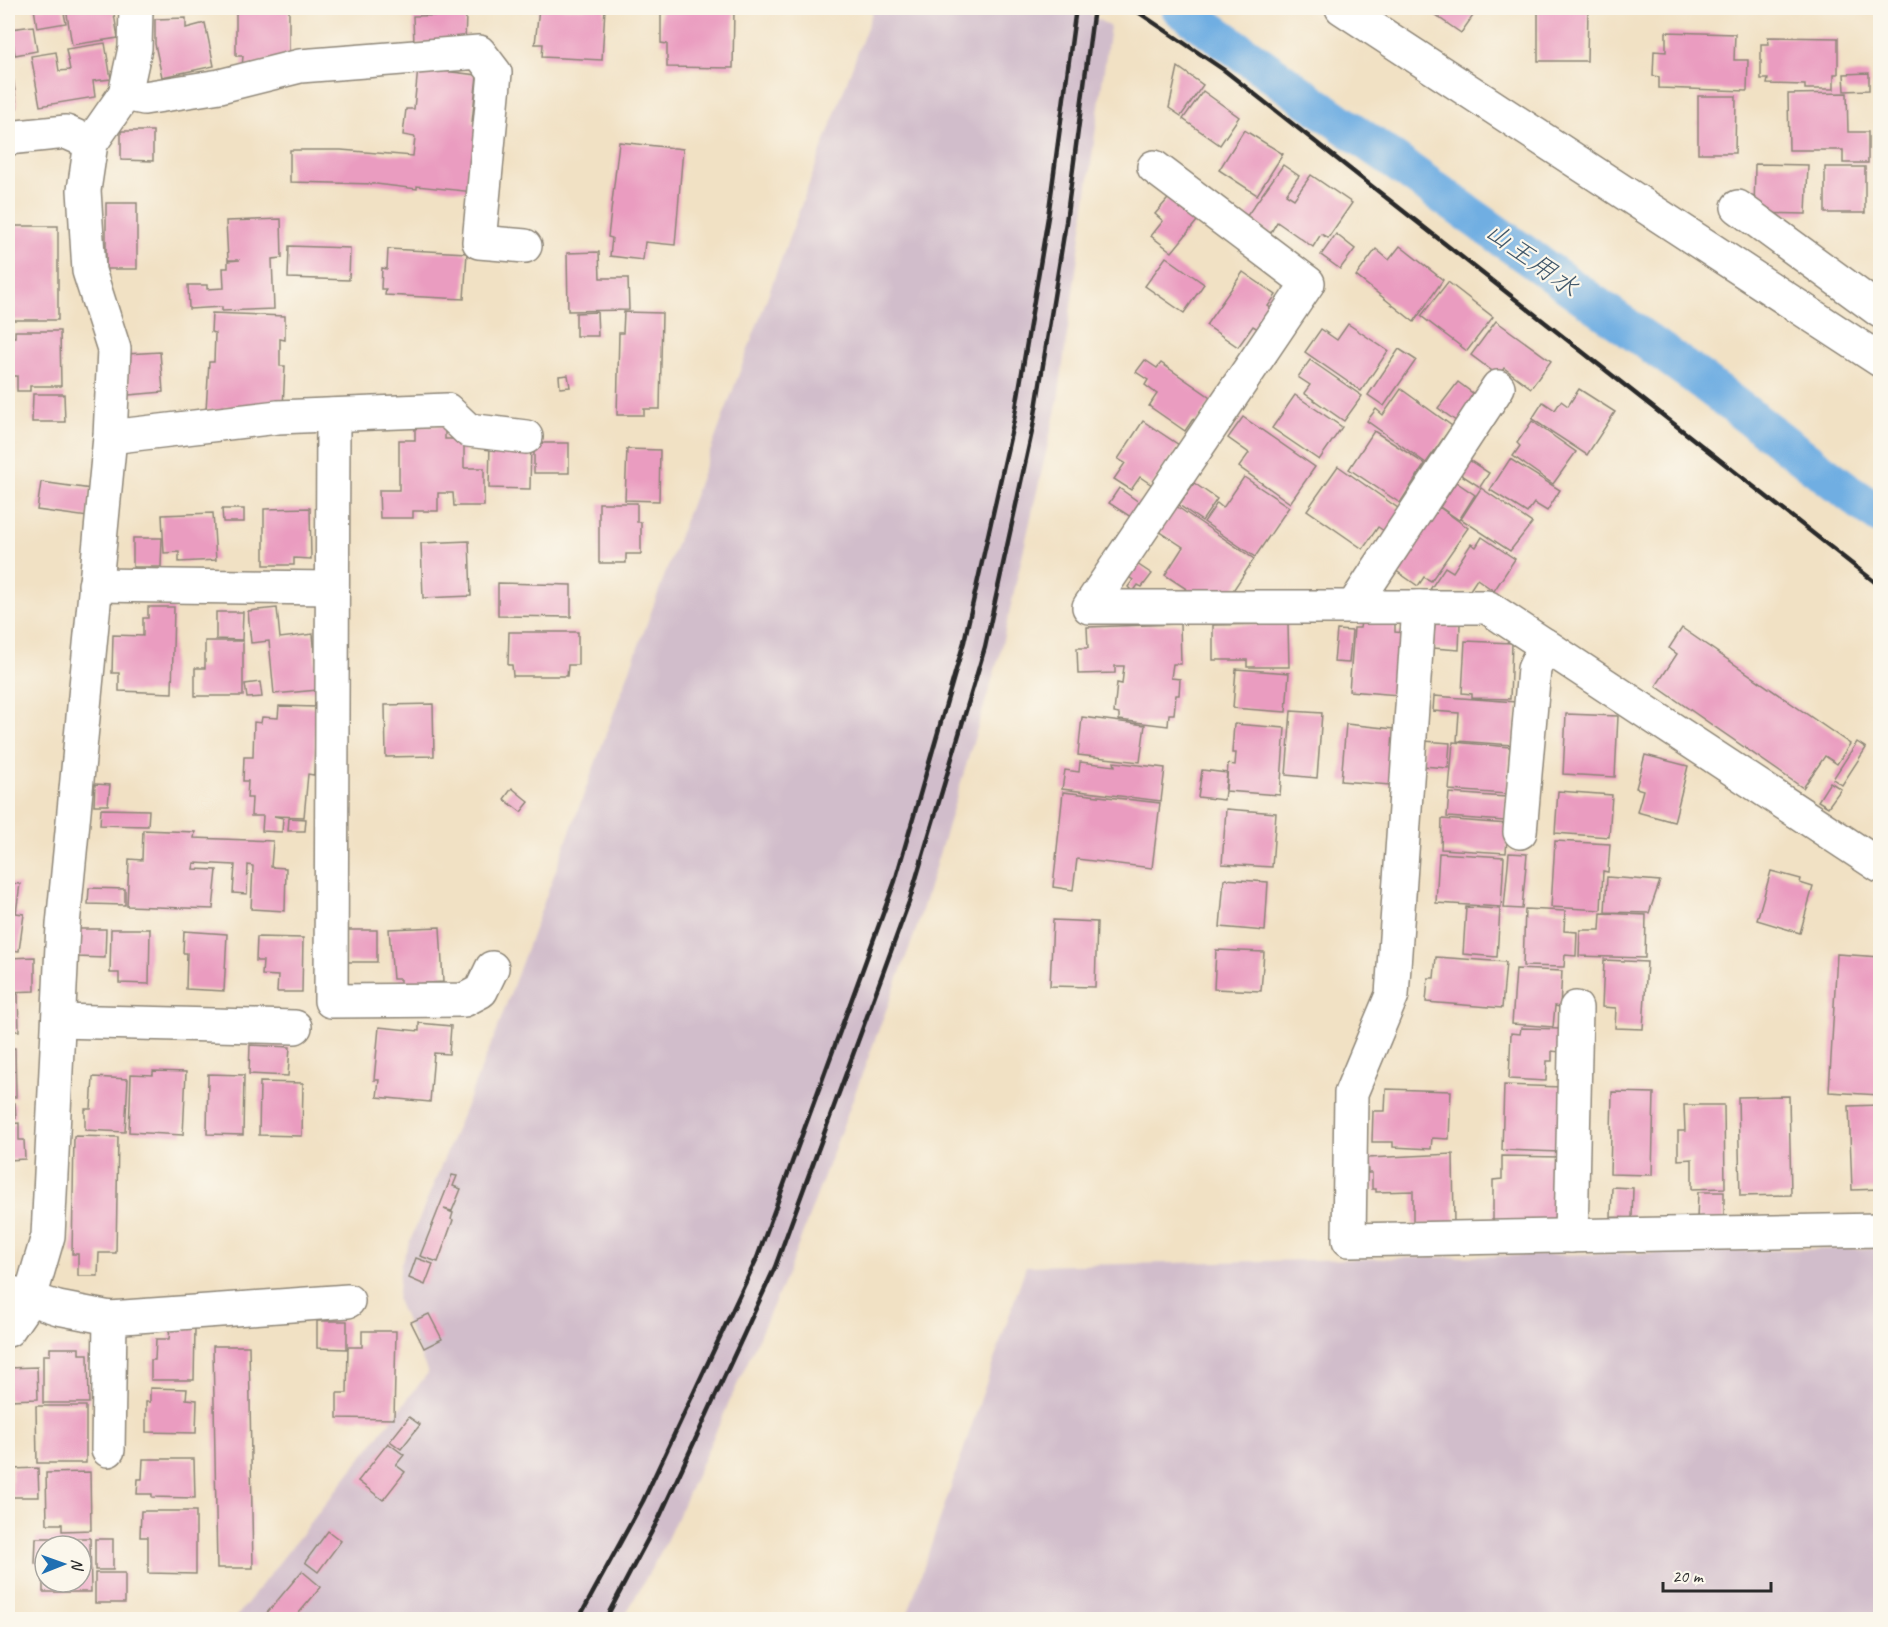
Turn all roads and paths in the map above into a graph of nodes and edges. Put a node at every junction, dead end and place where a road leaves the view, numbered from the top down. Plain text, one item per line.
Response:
1 (136, 8) edge
2 (1342, 8) edge
3 (125, 94) junction
4 (8, 138) edge
5 (91, 143) junction
6 (1154, 166) dead end
7 (1738, 207) dead end
8 (525, 246) dead end
9 (1881, 311) edge
10 (1881, 360) edge
11 (1498, 387) dead end
12 (333, 415) junction
13 (110, 437) junction
14 (526, 437) dead end
15 (95, 585) junction
16 (332, 588) junction
17 (1353, 607) junction
18 (1419, 607) junction
19 (1545, 645) junction
20 (1520, 832) dead end
21 (1881, 866) edge
22 (492, 968) dead end
23 (1576, 1008) dead end
24 (58, 1021) junction
25 (295, 1027) dead end
26 (1881, 1230) edge
27 (1571, 1236) junction
28 (19, 1295) edge
29 (348, 1301) dead end
30 (110, 1318) junction
31 (8, 1330) edge
32 (108, 1450) dead end

1 - 3 street
2 - 10 street
3 - 5 street
3 - 8 street
4 - 5 street
5 - 13 street
6 - 17 street
7 - 9 street
11 - 17 street
12 - 13 street
12 - 14 street
12 - 16 street
13 - 15 street
15 - 16 street
15 - 24 street
16 - 22 street
17 - 18 street
18 - 19 street
18 - 27 street
19 - 20 street
19 - 21 street
23 - 27 street
24 - 25 street
24 - 28 street
26 - 27 street
28 - 30 street
28 - 31 street
29 - 30 street
30 - 32 street

